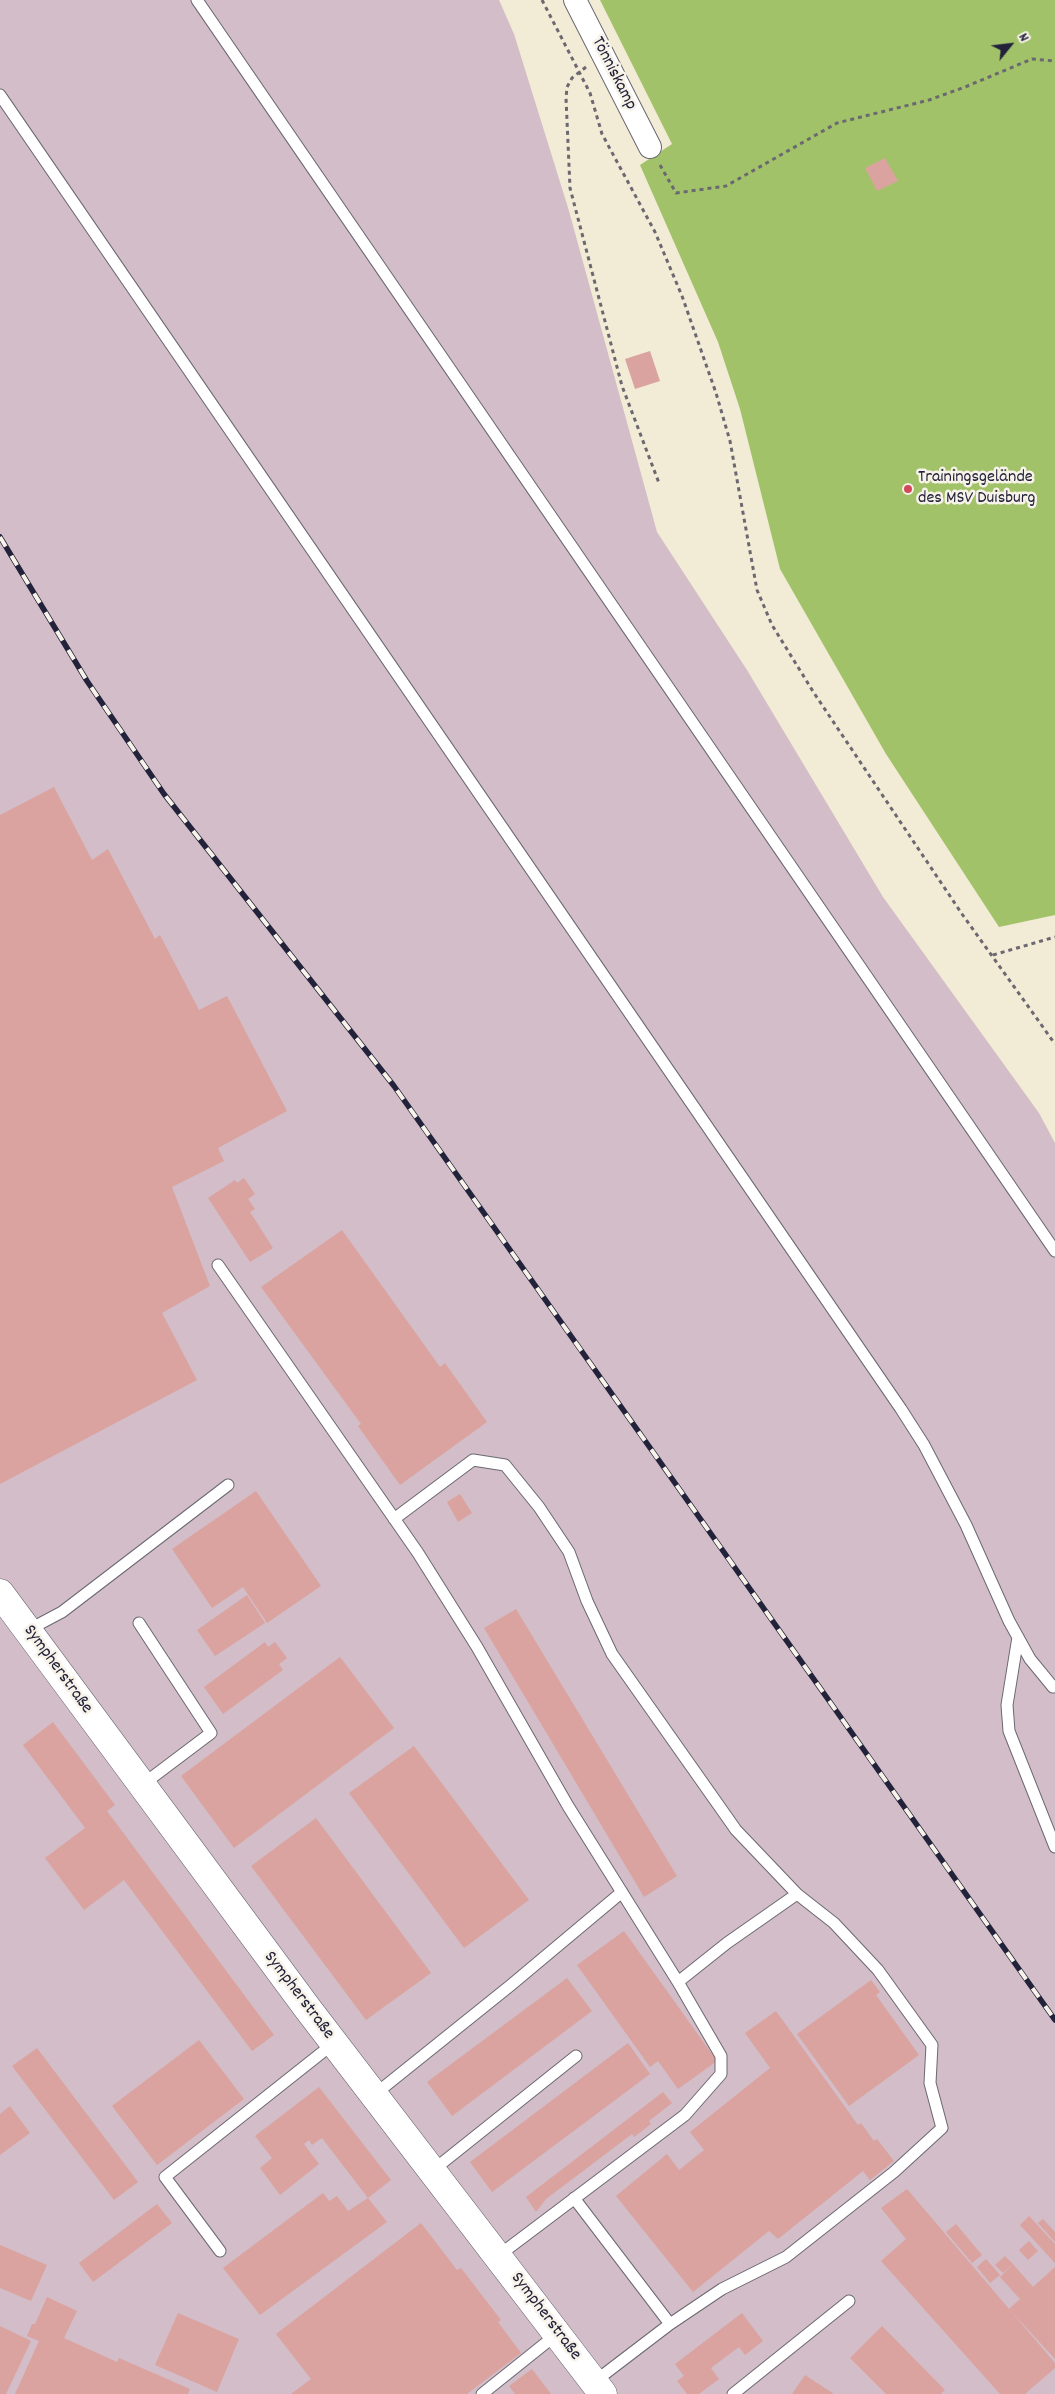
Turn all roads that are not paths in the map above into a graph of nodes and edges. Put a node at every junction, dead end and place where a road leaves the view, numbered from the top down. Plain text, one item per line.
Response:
1 (197, 0) edge
2 (575, 0) edge
3 (0, 95) edge
4 (650, 147) road end
5 (1055, 1251) edge
6 (218, 1265) dead end
7 (228, 1485) dead end
8 (394, 1519) junction
9 (0, 1593) edge
10 (139, 1623) dead end
11 (28, 1630) junction
12 (1018, 1637) junction
13 (1053, 1687) dead end
14 (142, 1785) junction
15 (1055, 1846) edge
16 (622, 1892) junction
17 (797, 1894) junction
18 (678, 1982) junction
19 (334, 2044) junction
20 (576, 2056) dead end
21 (373, 2095) junction
22 (432, 2171) junction
23 (574, 2198) junction
24 (220, 2250) dead end
25 (498, 2256) junction
26 (849, 2301) dead end
27 (670, 2324) junction
28 (558, 2334) junction
29 (599, 2388) edge
30 (482, 2394) edge
31 (733, 2394) edge

1 - 5 lane
2 - 4 street, Tönniskamp
3 - 12 lane
6 - 8 lane
7 - 11 lane
8 - 16 lane
8 - 17 lane
9 - 11 street, Sympherstraße
10 - 14 lane
11 - 14 street, Sympherstraße
12 - 13 lane
12 - 15 lane
14 - 19 street, Sympherstraße
16 - 18 lane
16 - 21 lane
17 - 18 lane
17 - 27 lane
18 - 23 lane
19 - 21 street, Sympherstraße
19 - 24 lane
20 - 22 lane
21 - 22 street, Sympherstraße
22 - 25 street, Sympherstraße
23 - 25 lane
23 - 27 lane
25 - 28 street, Sympherstraße
26 - 31 lane
27 - 29 lane
28 - 29 street, Sympherstraße
28 - 30 lane

